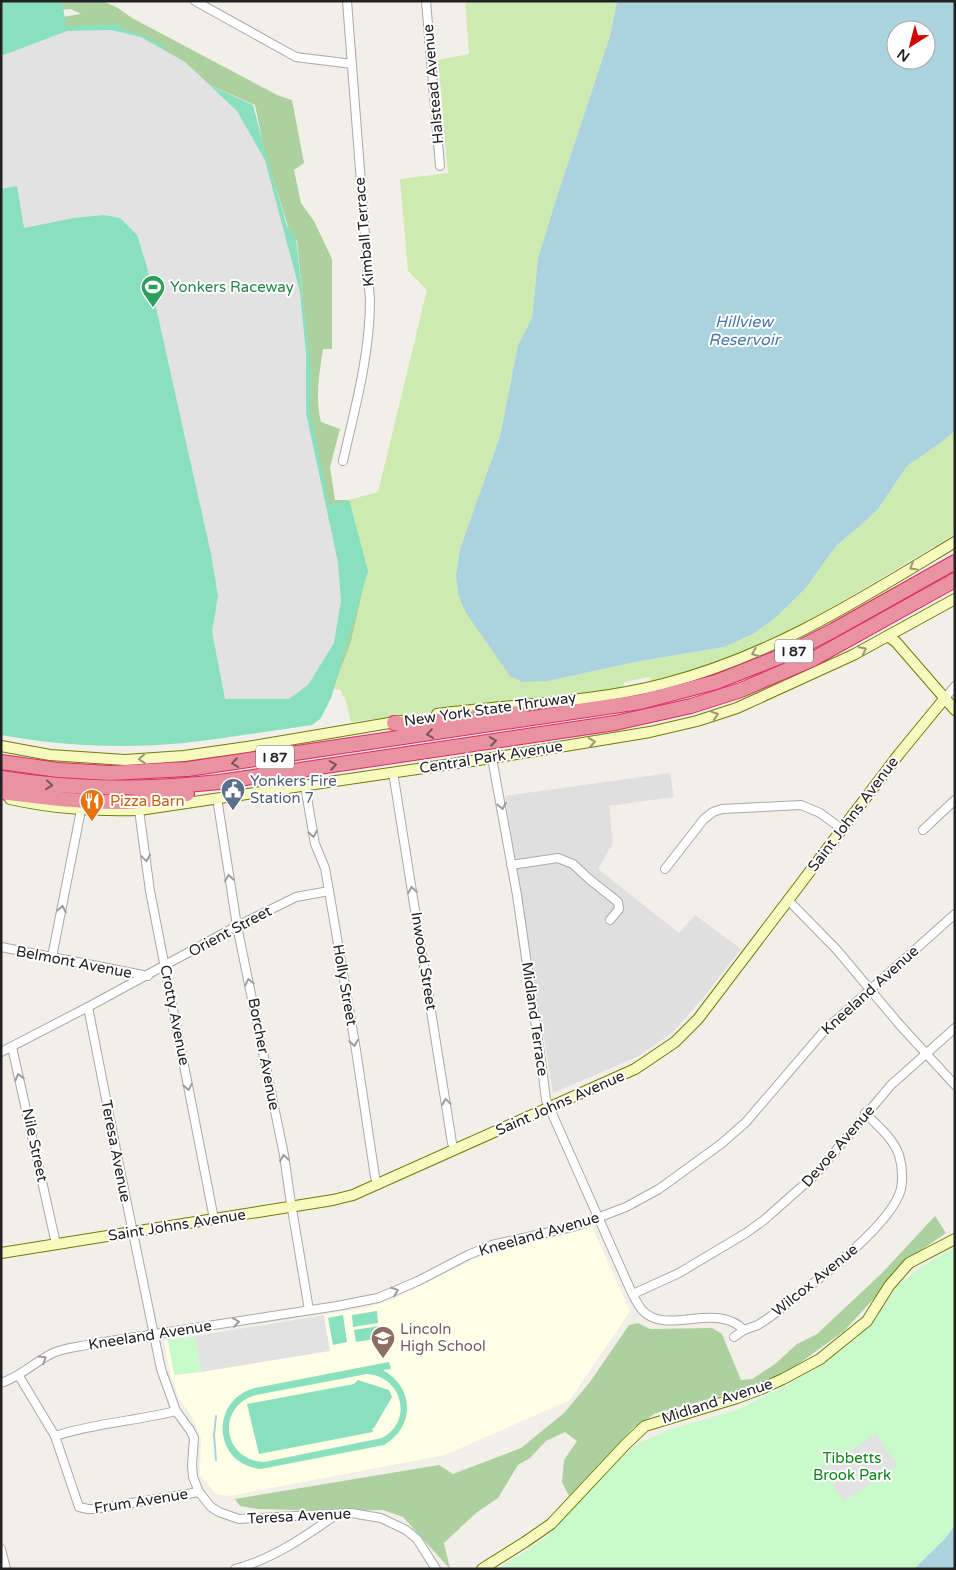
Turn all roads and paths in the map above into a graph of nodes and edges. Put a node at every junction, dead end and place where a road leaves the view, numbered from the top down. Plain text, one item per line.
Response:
1 (195, 1) edge
2 (346, 1) edge
3 (426, 1) edge
4 (352, 64) junction
5 (440, 166) dead end
6 (343, 461) dead end
7 (955, 542) edge
8 (955, 556) edge
9 (955, 562) edge
10 (955, 581) edge
11 (913, 586) junction
12 (955, 599) edge
13 (889, 637) junction
14 (955, 686) edge
15 (945, 698) junction
16 (955, 710) edge
17 (548, 717) junction
18 (394, 723) junction
19 (1, 746) edge
20 (492, 758) junction
21 (1, 762) edge
22 (393, 772) junction
23 (1, 778) edge
24 (219, 782) junction
25 (305, 786) junction
26 (1, 792) edge
27 (1, 797) edge
28 (217, 798) junction
29 (955, 800) edge
30 (82, 810) junction
31 (139, 810) junction
32 (842, 829) junction
33 (923, 830) dead end
34 (511, 865) junction
35 (665, 869) dead end
36 (329, 891) junction
37 (788, 900) junction
38 (955, 914) edge
39 (610, 920) dead end
40 (237, 926) junction
41 (1, 947) edge
42 (52, 957) junction
43 (165, 966) junction
44 (148, 976) junction
45 (870, 989) junction
46 (88, 1008) junction
47 (955, 1028) edge
48 (12, 1047) junction
49 (1, 1052) edge
50 (926, 1053) junction
51 (955, 1086) edge
52 (550, 1108) junction
53 (865, 1113) junction
54 (455, 1150) junction
55 (378, 1184) junction
56 (291, 1206) junction
57 (599, 1218) junction
58 (214, 1219) junction
59 (133, 1232) junction
60 (955, 1239) edge
61 (56, 1244) junction
62 (1, 1253) edge
63 (633, 1294) junction
64 (309, 1310) junction
65 (744, 1330) junction
66 (153, 1335) junction
67 (734, 1337) dead end
68 (19, 1376) junction
69 (1, 1383) edge
70 (176, 1411) junction
71 (55, 1436) junction
72 (199, 1492) junction
73 (337, 1514) junction
74 (1, 1549) edge
75 (6, 1569) edge
76 (235, 1569) edge
77 (436, 1569) edge
78 (482, 1569) edge

1 - 4 street
2 - 4 street, Kimball Terrace
3 - 5 street, Halstead Avenue
4 - 6 street, Kimball Terrace
7 -> 18 main road
8 - 11 highway
9 - 11 highway, New York State Thruway / I 87
24 -> 10 highway, New York State Thruway / I 87
11 - 17 highway, New York State Thruway / I 87
12 - 13 main road, Central Park Avenue
13 - 15 main road
20 -> 13 main road, Central Park Avenue
14 - 15 street, Saint Johns Avenue
15 - 16 main road
15 - 32 main road, Saint Johns Avenue
17 - 18 highway
17 -> 21 highway, New York State Thruway / I 87
18 -> 19 main road
20 - 22 main road, Central Park Avenue
20 -> 34 street, Midland Terrace
22 - 25 main road, Central Park Avenue
54 -> 22 street, Inwood Street
23 -> 24 highway, New York State Thruway / I 87
24 - 26 highway
25 - 28 main road, Central Park Avenue
25 -> 36 street, Holly Street
27 - 30 main road, Central Park Avenue
28 - 31 main road, Central Park Avenue
40 -> 28 street, Borcher Avenue
29 - 33 street
30 - 31 main road, Central Park Avenue
42 -> 30 street
31 -> 43 street, Crotty Avenue
32 - 35 street
32 - 37 main road, Saint Johns Avenue
34 - 39 street
34 - 52 street, Midland Terrace
36 - 40 street, Orient Street
36 -> 55 street, Holly Street
37 - 45 street
37 - 52 main road, Saint Johns Avenue
38 - 45 street, Kneeland Avenue
40 - 43 street, Orient Street
56 -> 40 street, Borcher Avenue
41 - 42 street, Belmont Avenue
42 - 44 street, Belmont Avenue
43 - 44 street, Orient Street
43 -> 58 street, Crotty Avenue
44 - 46 street, Orient Street
45 - 50 street
45 - 57 street, Kneeland Avenue
46 - 48 street, Orient Street
46 - 59 street, Teresa Avenue
47 - 50 street, Devoe Avenue
48 - 49 street, Orient Street
61 -> 48 street, Nile Street
50 - 51 street
50 - 53 street, Devoe Avenue
52 - 54 main road, Saint Johns Avenue
52 - 57 street, Midland Terrace
53 - 63 street, Devoe Avenue
53 - 65 street, Wilcox Avenue
54 - 55 main road, Saint Johns Avenue
55 - 56 main road, Saint Johns Avenue
56 - 58 main road, Saint Johns Avenue
56 - 64 street, Borcher Avenue
57 - 63 street, Midland Terrace
64 -> 57 street, Kneeland Avenue
58 - 59 main road, Saint Johns Avenue
59 - 61 main road, Saint Johns Avenue
59 - 66 street, Teresa Avenue
60 - 78 main road, Midland Avenue
61 - 62 main road, Saint Johns Avenue
63 - 65 street
66 -> 64 street, Kneeland Avenue
65 - 67 street, Wilcox Avenue
68 -> 66 street, Kneeland Avenue
66 - 70 street, Teresa Avenue
68 - 69 street, Kneeland Avenue
68 - 71 street, Frum Avenue
70 - 71 street
70 - 72 street, Teresa Avenue
71 - 72 street, Frum Avenue
72 - 73 street, Teresa Avenue
73 - 76 street
73 - 77 street, Teresa Avenue
74 - 75 street

